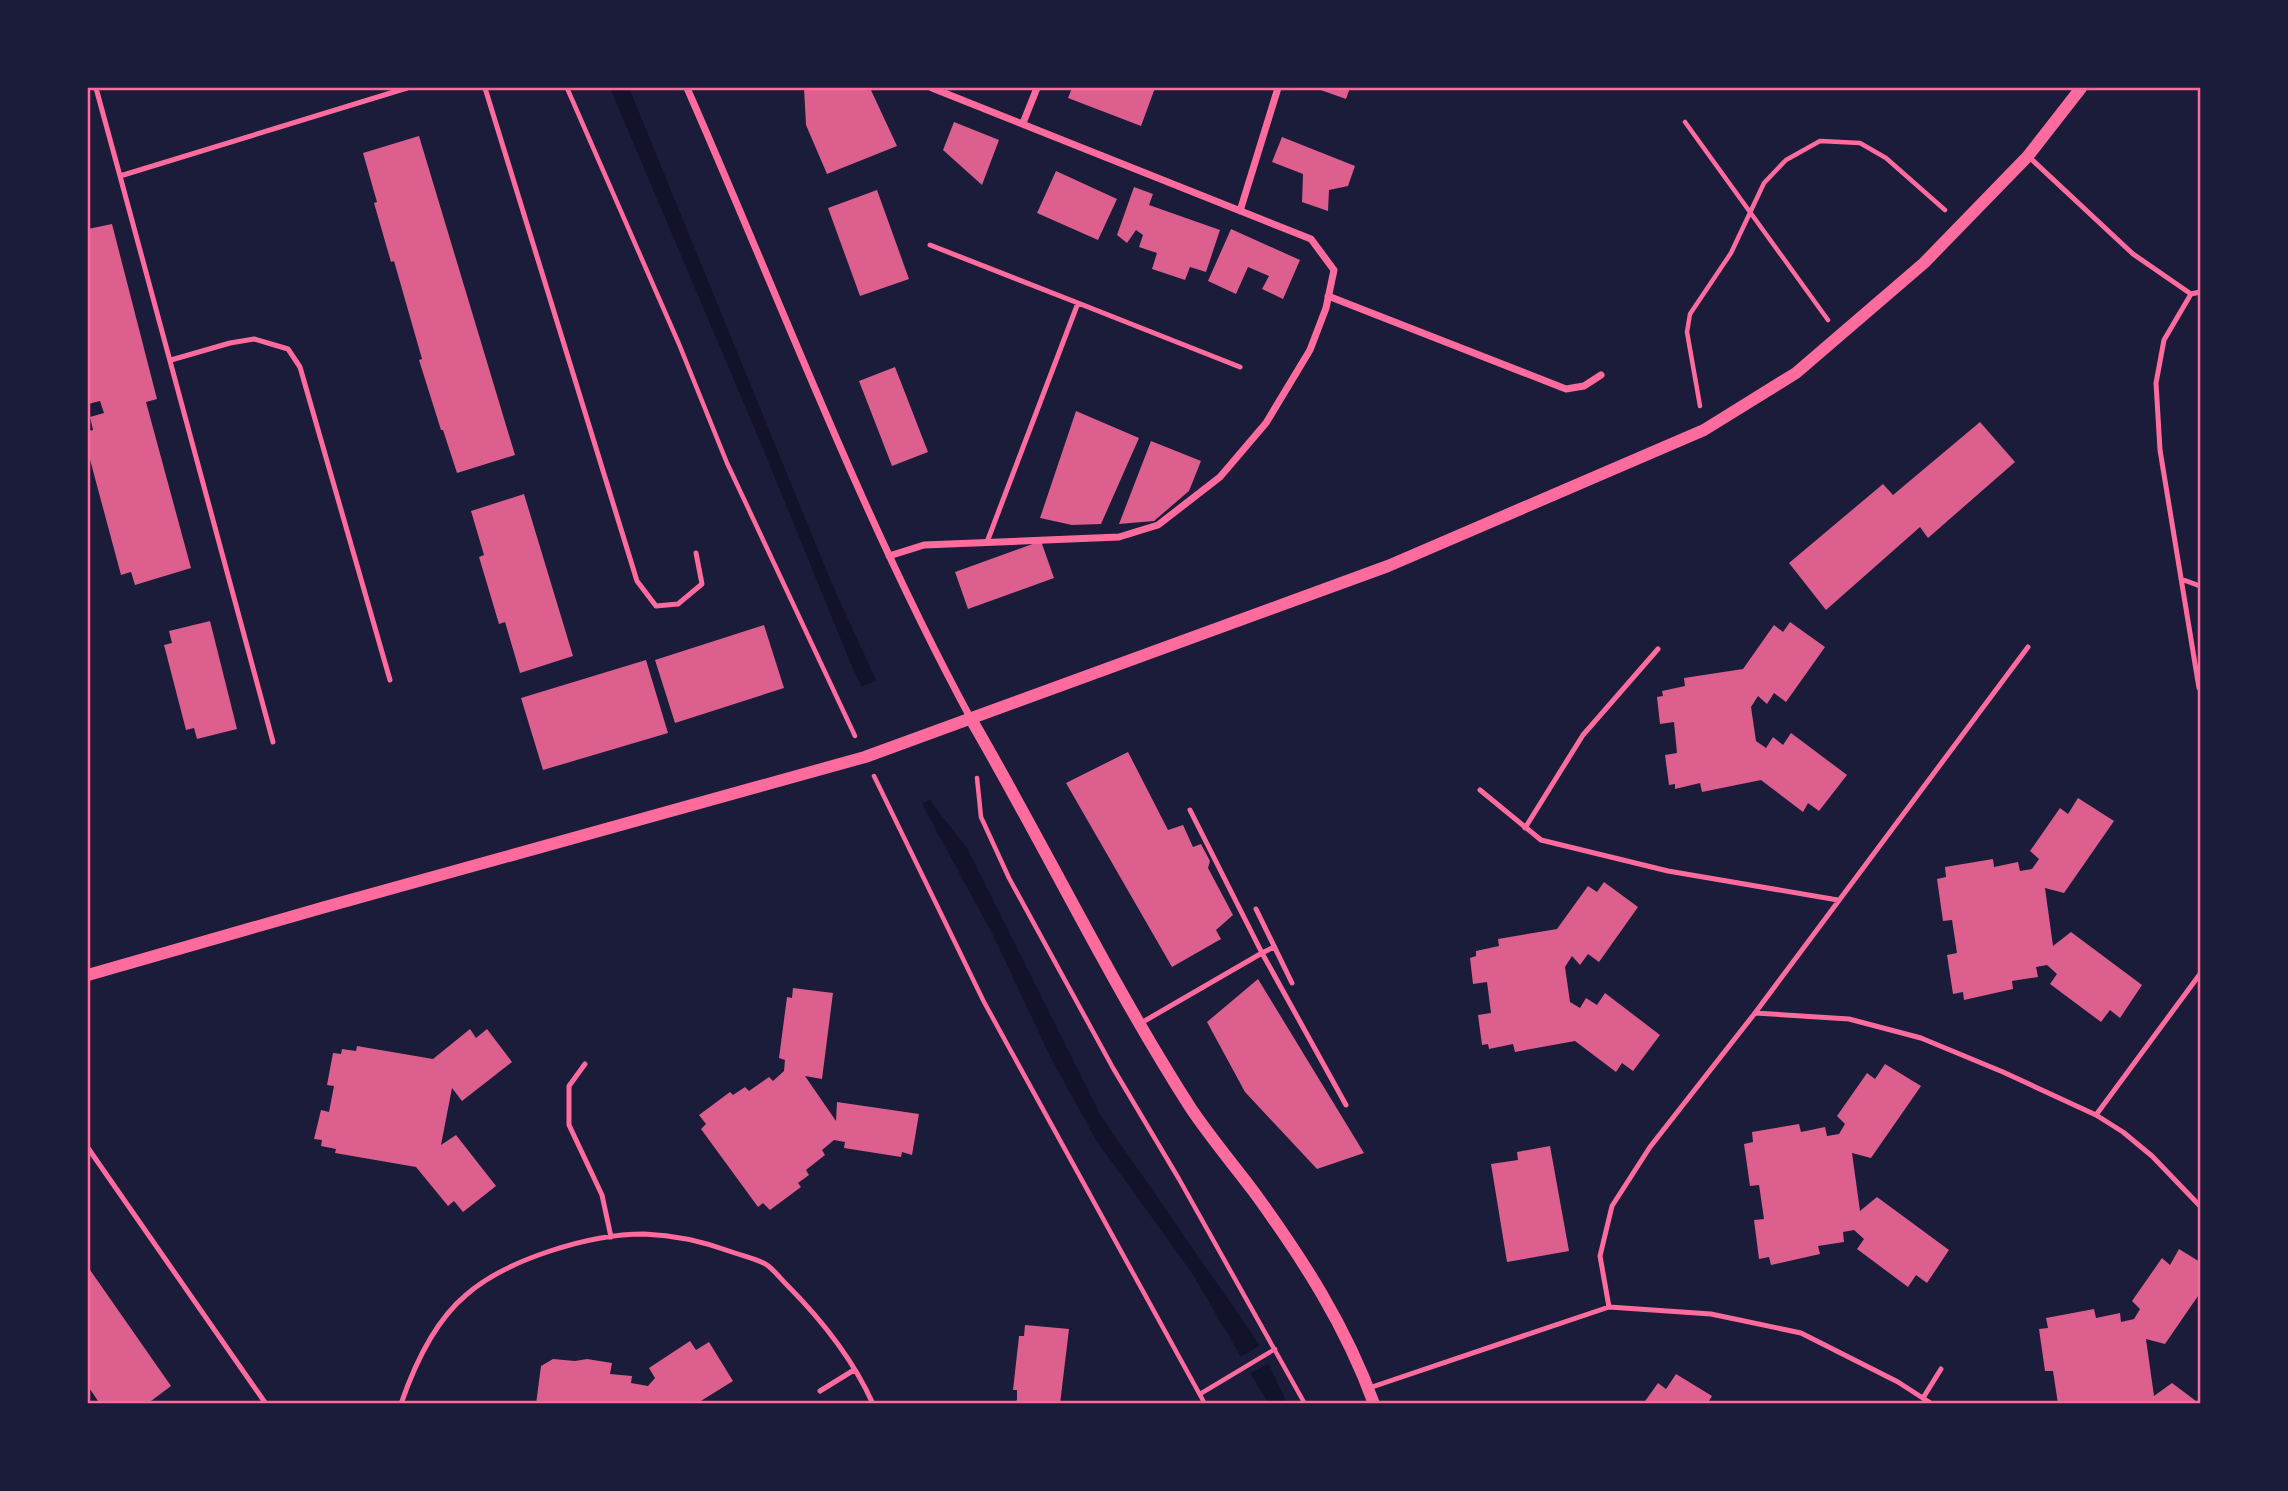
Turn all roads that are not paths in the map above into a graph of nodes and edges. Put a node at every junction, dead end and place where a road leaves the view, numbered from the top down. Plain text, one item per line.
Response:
1 (96, 88) edge
2 (407, 88) edge
3 (485, 88) edge
4 (687, 88) edge
5 (932, 88) edge
6 (1037, 88) edge
7 (1278, 88) edge
8 (2081, 88) edge
9 (1023, 122) junction
10 (2028, 156) junction
11 (120, 176) junction
12 (1240, 211) junction
13 (930, 245) dead end
14 (2200, 292) edge
15 (2191, 294) junction
16 (1328, 296) junction
17 (1078, 303) junction
18 (171, 360) junction
19 (1240, 367) dead end
20 (1601, 375) dead end
21 (986, 542) junction
22 (696, 552) dead end
23 (889, 556) junction
24 (2181, 579) junction
25 (2200, 586) edge
26 (2028, 647) dead end
27 (1658, 649) dead end
28 (390, 680) dead end
29 (2199, 688) edge
30 (971, 719) junction
31 (272, 742) dead end
32 (1480, 790) dead end
33 (1190, 810) dead end
34 (1525, 828) junction
35 (1838, 900) junction
36 (1256, 909) dead end
37 (1274, 947) junction
38 (1262, 953) junction
39 (2200, 974) edge
40 (88, 975) edge
41 (1292, 983) dead end
42 (1755, 1013) junction
43 (1139, 1025) junction
44 (585, 1064) dead end
45 (1346, 1105) dead end
46 (2096, 1115) junction
47 (88, 1148) edge
48 (2200, 1206) edge
49 (611, 1237) junction
50 (1609, 1307) junction
51 (1941, 1369) dead end
52 (854, 1370) junction
53 (1369, 1388) junction
54 (820, 1391) dead end
55 (1923, 1398) junction
56 (266, 1404) edge
57 (401, 1404) edge
58 (873, 1404) edge
59 (1374, 1404) edge
60 (1932, 1404) edge

1 - 11 lane
2 - 11 lane
3 - 22 lane
4 - 23 street
5 - 9 street
6 - 9 street
7 - 12 street
8 - 10 street
9 - 12 street
10 - 15 lane
10 - 30 street
11 - 18 lane
12 - 16 street
13 - 17 lane
14 - 15 lane
15 - 24 lane
16 - 20 street
16 - 21 street
17 - 19 lane
17 - 21 lane
18 - 28 lane
18 - 31 lane
21 - 23 street
23 - 30 street
24 - 25 lane
24 - 29 lane
26 - 35 lane
27 - 34 lane
30 - 40 street
30 - 43 street
32 - 34 lane
33 - 38 lane
34 - 35 lane
35 - 42 lane
36 - 37 lane
37 - 38 lane
37 - 41 lane
38 - 43 lane
38 - 45 lane
39 - 46 lane
42 - 46 lane
42 - 50 lane
43 - 53 street
44 - 49 lane
46 - 48 lane
47 - 56 lane
49 - 52 lane
49 - 57 lane
50 - 53 lane
50 - 55 lane
51 - 55 lane
52 - 54 lane
52 - 58 lane
53 - 59 street
55 - 60 lane

